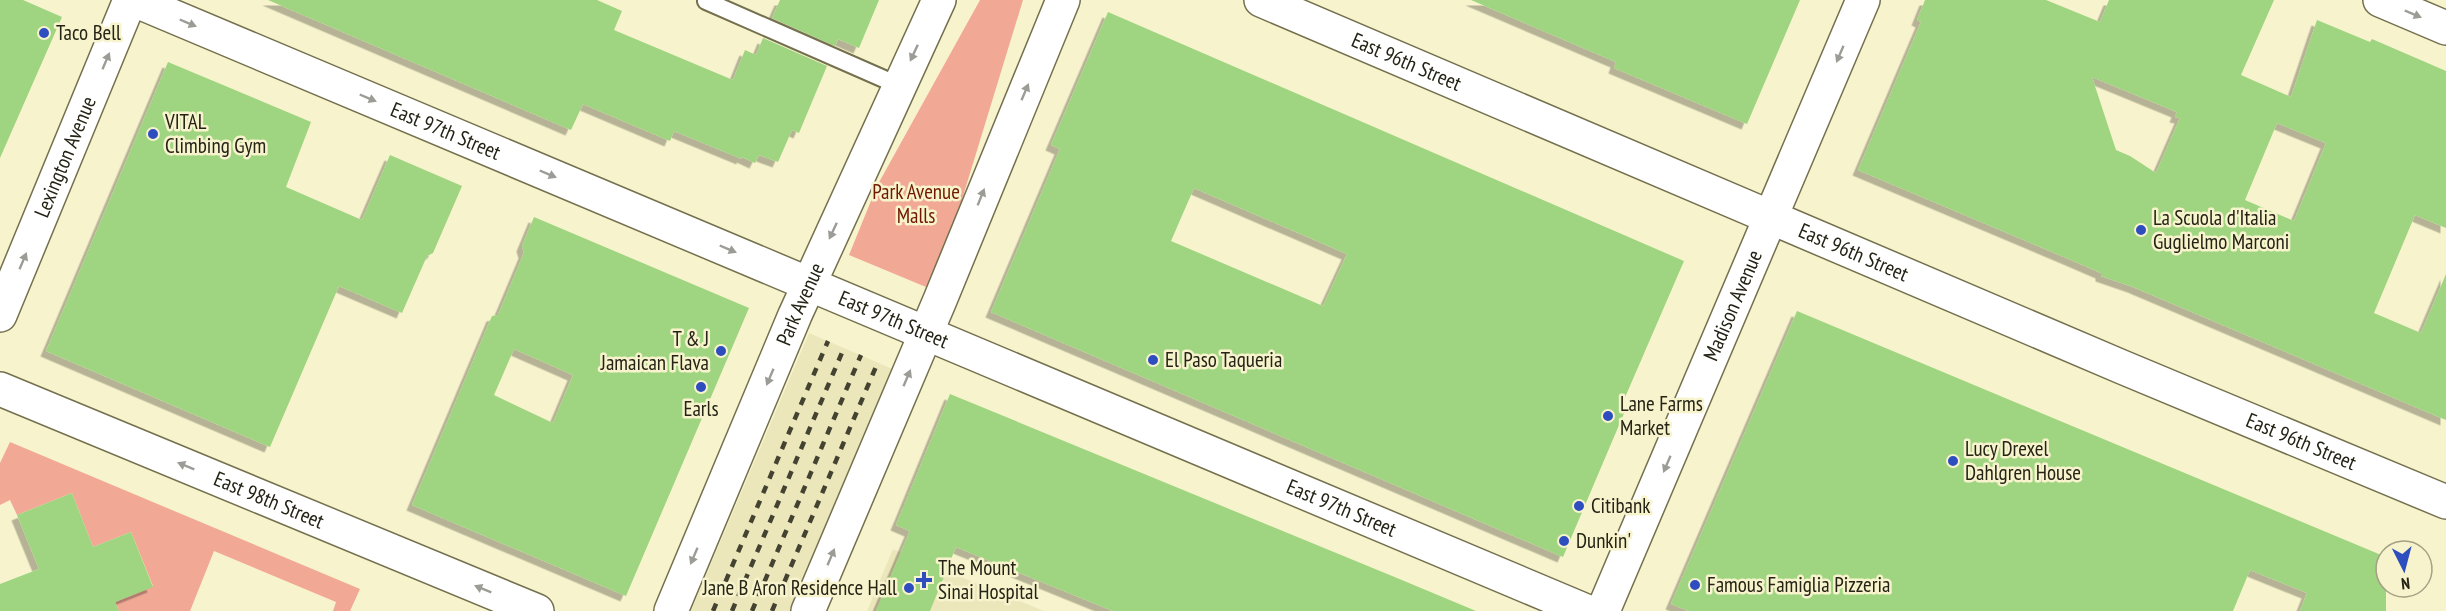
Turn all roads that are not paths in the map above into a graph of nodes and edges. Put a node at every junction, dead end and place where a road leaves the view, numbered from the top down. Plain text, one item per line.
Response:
1 (132, 0) edge
2 (939, 0) edge
3 (1064, 0) edge
4 (1261, 0) edge
5 (1863, 0) edge
6 (2380, 0) edge
7 (706, 2) dead end
8 (2446, 28) edge
9 (900, 86) junction
10 (1771, 216) junction
11 (809, 284) junction
12 (0, 315) edge
13 (925, 333) junction
14 (0, 389) edge
15 (2446, 502) edge
16 (537, 611) edge
17 (671, 611) edge
18 (808, 611) edge
19 (1586, 611) edge
20 (1604, 611) edge

1 -> 11 main road, East 97th Street
12 -> 1 main road, Lexington Avenue
2 -> 9 main road, Park Avenue
13 -> 3 main road
4 - 10 main road, East 96th Street
5 -> 10 main road, Madison Avenue
6 -> 8 main road
7 - 9 lane
9 -> 11 main road, Park Avenue
10 - 15 main road, East 96th Street
10 -> 20 main road, Madison Avenue
11 - 13 main road, East 97th Street
11 -> 17 main road, Park Avenue
18 -> 13 main road
13 - 19 main road, East 97th Street
16 -> 14 main road, East 98th Street

